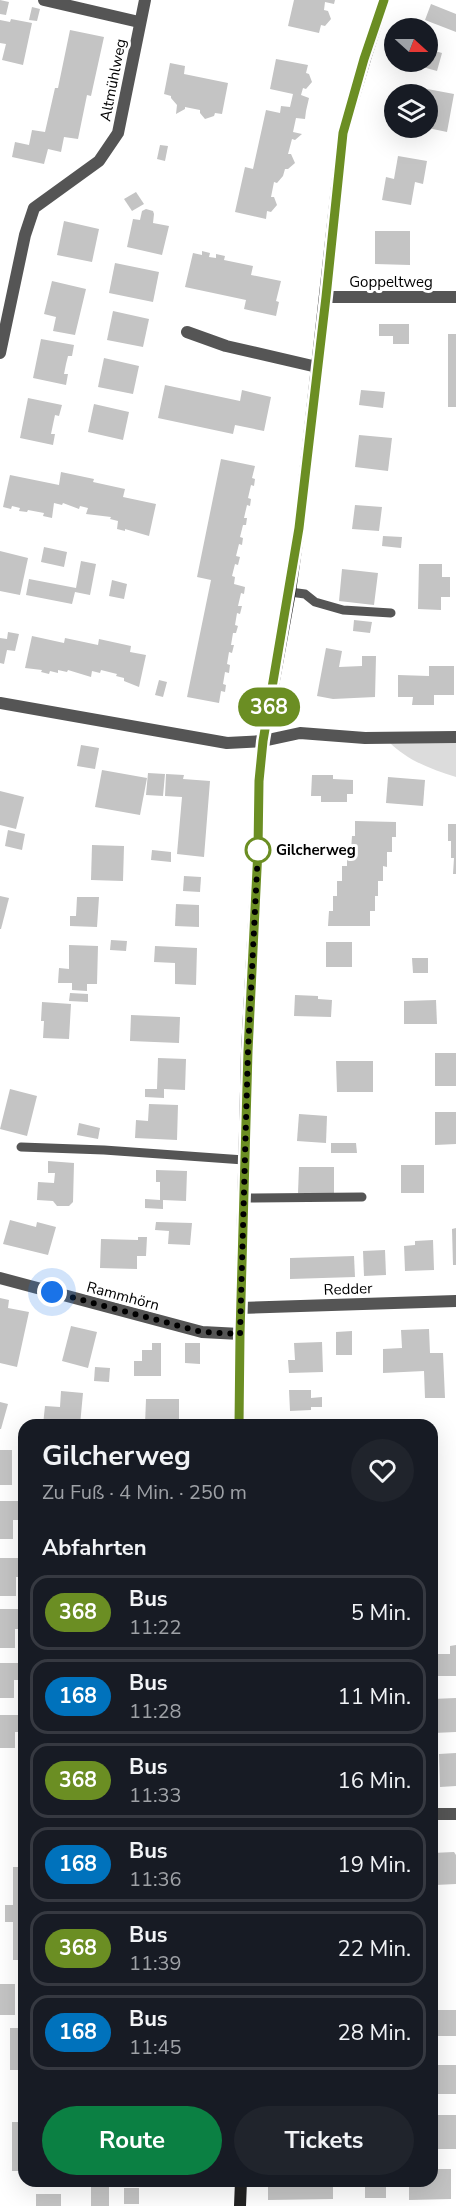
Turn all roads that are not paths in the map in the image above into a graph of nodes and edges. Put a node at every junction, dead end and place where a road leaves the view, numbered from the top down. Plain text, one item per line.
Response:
1 (44, 0) edge
2 (145, 0) edge
3 (384, 0) edge
4 (139, 22) junction
5 (326, 297) junction
6 (456, 297) edge
7 (187, 332) dead end
8 (0, 353) edge
9 (317, 367) junction
10 (290, 592) junction
11 (391, 613) dead end
12 (0, 703) edge
13 (456, 737) edge
14 (263, 741) junction
15 (21, 1148) dead end
16 (244, 1160) junction
17 (362, 1197) dead end
18 (243, 1198) junction
19 (0, 1278) edge
20 (456, 1301) edge
21 (240, 1308) junction
22 (240, 1334) junction
23 (239, 1419) edge
24 (438, 1814) edge
25 (456, 1814) edge
26 (241, 2187) edge
27 (240, 2206) edge

1 - 4 street, Altmühlweg
2 - 4 street, Altmühlweg
3 - 5 street
4 - 8 street, Altmühlweg
5 - 6 street, Goppeltweg
5 - 9 street
7 - 9 street
9 - 10 street
10 - 11 lane
10 - 14 street
12 - 14 street
13 - 14 street
14 - 16 street
15 - 16 lane
16 - 18 street
17 - 18 lane
18 - 21 street
19 - 22 street, Rammhörn
20 - 21 street, Redder
21 - 22 street
22 - 23 street
24 - 25 street
26 - 27 street

